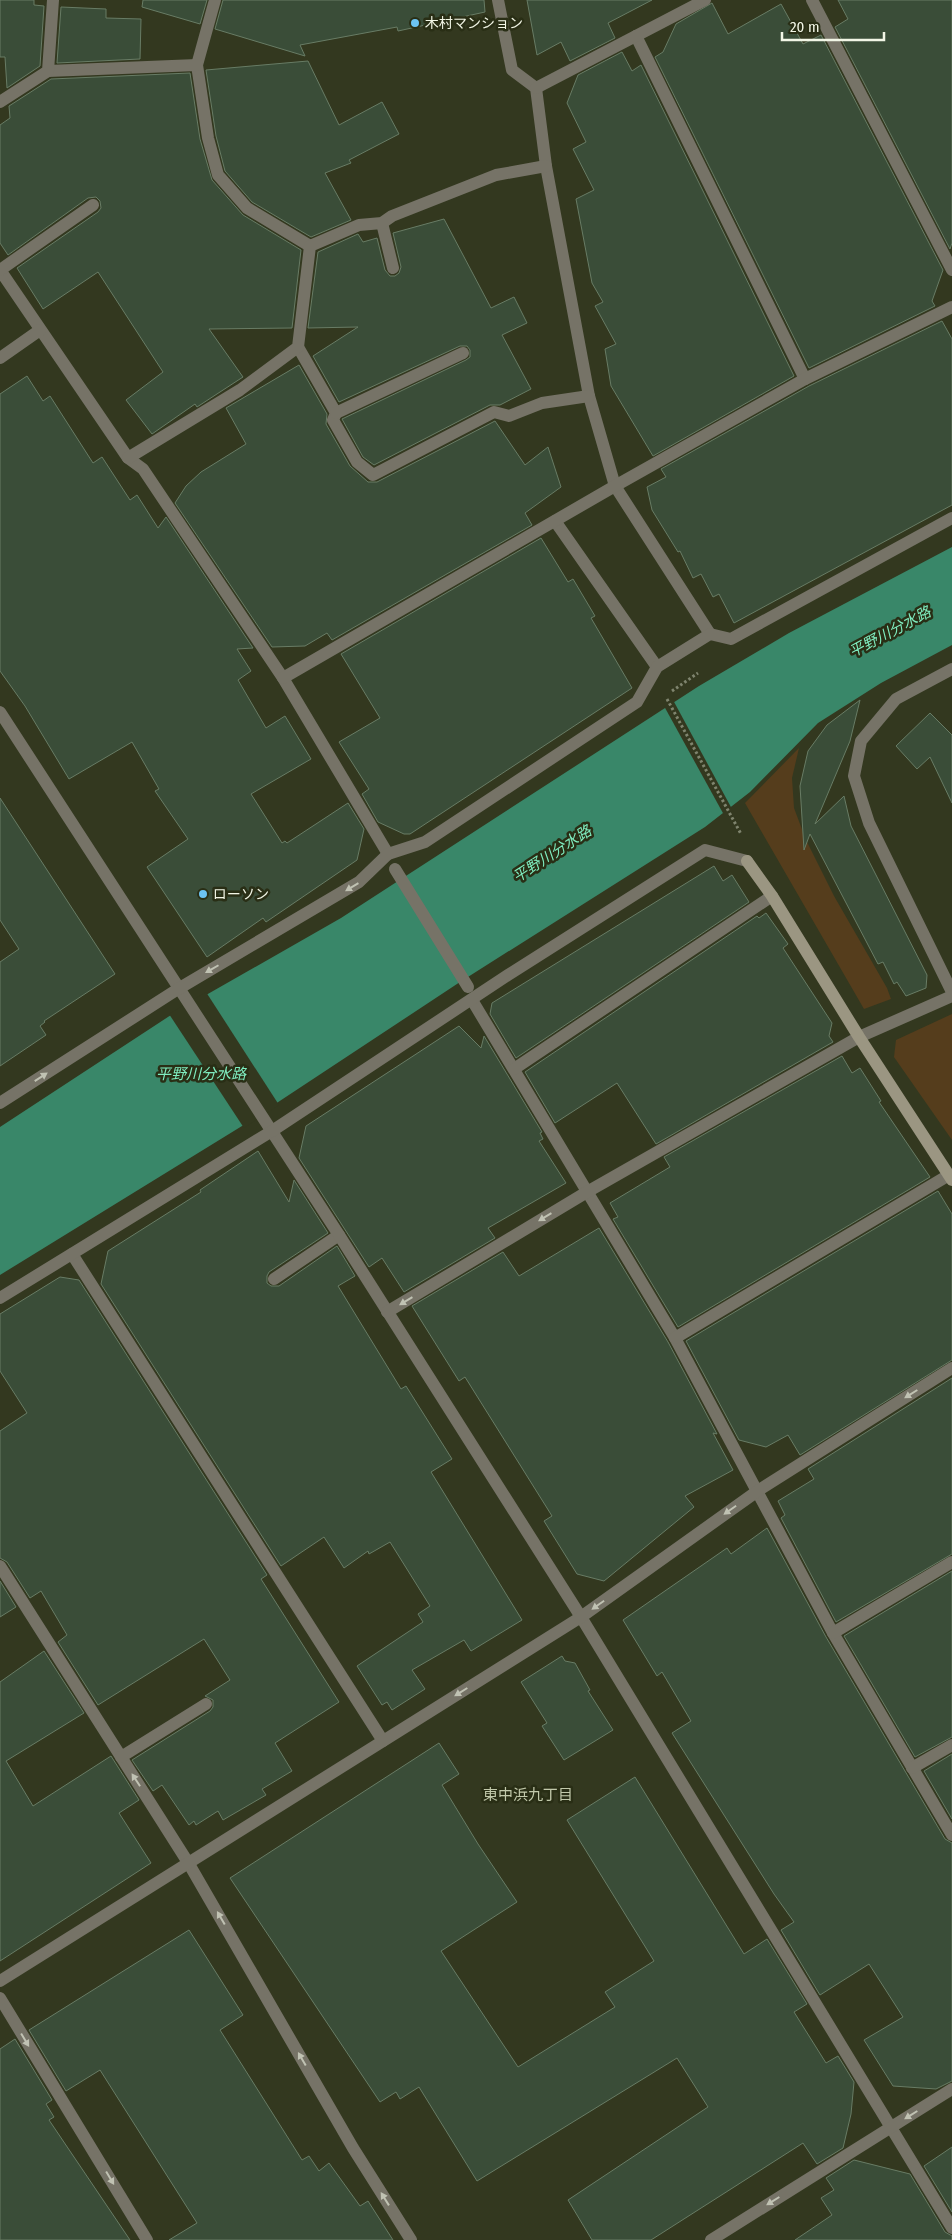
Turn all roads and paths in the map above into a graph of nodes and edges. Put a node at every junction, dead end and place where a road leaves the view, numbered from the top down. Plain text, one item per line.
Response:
1 (53, 0) edge
2 (215, 0) edge
3 (498, 0) edge
4 (704, 0) edge
5 (812, 0) edge
6 (636, 36) junction
7 (198, 65) junction
8 (48, 71) junction
9 (536, 88) junction
10 (0, 102) edge
11 (546, 166) junction
12 (93, 205) dead end
13 (382, 223) junction
14 (310, 246) junction
15 (393, 268) dead end
16 (0, 270) edge
17 (952, 270) edge
18 (952, 308) edge
19 (40, 330) junction
20 (298, 347) junction
21 (462, 353) dead end
22 (0, 358) edge
23 (805, 379) junction
24 (590, 396) junction
25 (336, 413) junction
26 (128, 458) junction
27 (615, 486) junction
28 (952, 518) edge
29 (555, 520) junction
30 (710, 634) junction
31 (657, 666) junction
32 (952, 669) edge
33 (698, 673) dead end
34 (283, 678) junction
35 (0, 712) edge
36 (735, 824) dead end
37 (388, 854) junction
38 (395, 869) dead end
39 (772, 896) junction
40 (178, 989) junction
41 (952, 992) edge
42 (470, 993) junction
43 (952, 996) edge
44 (859, 1037) junction
45 (514, 1069) junction
46 (0, 1103) edge
47 (268, 1126) junction
48 (951, 1178) edge
49 (587, 1192) junction
50 (339, 1235) junction
51 (72, 1254) junction
52 (274, 1279) dead end
53 (0, 1298) edge
54 (387, 1312) junction
55 (675, 1338) junction
56 (952, 1368) edge
57 (759, 1490) junction
58 (952, 1562) edge
59 (0, 1566) edge
60 (581, 1617) junction
61 (833, 1634) junction
62 (206, 1704) dead end
63 (383, 1741) junction
64 (952, 1745) edge
65 (121, 1757) junction
66 (912, 1768) junction
67 (952, 1835) edge
68 (189, 1864) junction
69 (0, 1981) edge
70 (0, 1998) edge
71 (952, 2089) edge
72 (892, 2127) junction
73 (952, 2228) edge
74 (147, 2240) edge
75 (411, 2240) edge
76 (711, 2240) edge

1 - 8 street
2 - 7 street
3 - 9 street
4 - 6 street
5 - 17 street
6 - 9 street
6 - 23 street
7 - 8 street
7 - 14 street
8 - 10 street
9 - 11 street
11 - 13 street
11 - 24 street
12 - 16 street
13 - 14 street
13 - 15 street
14 - 20 street
16 - 19 street
18 - 23 street
19 - 22 street
19 - 26 street
20 - 25 street
20 - 26 street
21 - 25 street
23 - 27 street
24 - 25 street
24 - 27 street
26 - 34 street
27 - 29 street
27 - 30 street
28 - 30 street
29 - 31 street
29 - 34 street
30 - 31 street
31 - 37 street
32 - 41 street
33 - 36 path
34 - 37 street
35 - 40 street
37 -> 40 street
38 - 42 street
39 - 42 street
39 - 44 street
39 - 45 street
46 -> 40 street
40 - 47 street
42 - 45 street
42 - 47 street
43 - 44 street
44 - 48 street
44 - 49 street
45 - 49 street
47 - 50 street
47 - 51 street
48 - 55 street
49 -> 54 street
49 - 55 street
50 - 52 street
50 - 54 street
51 - 53 street
51 - 63 street
54 - 60 street
55 - 57 street
56 -> 57 street
57 -> 60 street
57 - 61 street
58 - 61 street
59 - 65 street
60 -> 63 street
60 - 72 street
61 - 66 street
62 - 65 street
63 - 68 street
64 - 66 street
68 -> 65 street
66 - 67 street
68 - 69 street
75 -> 68 street
70 -> 74 street
71 -> 72 street
72 - 73 street
72 -> 76 street

